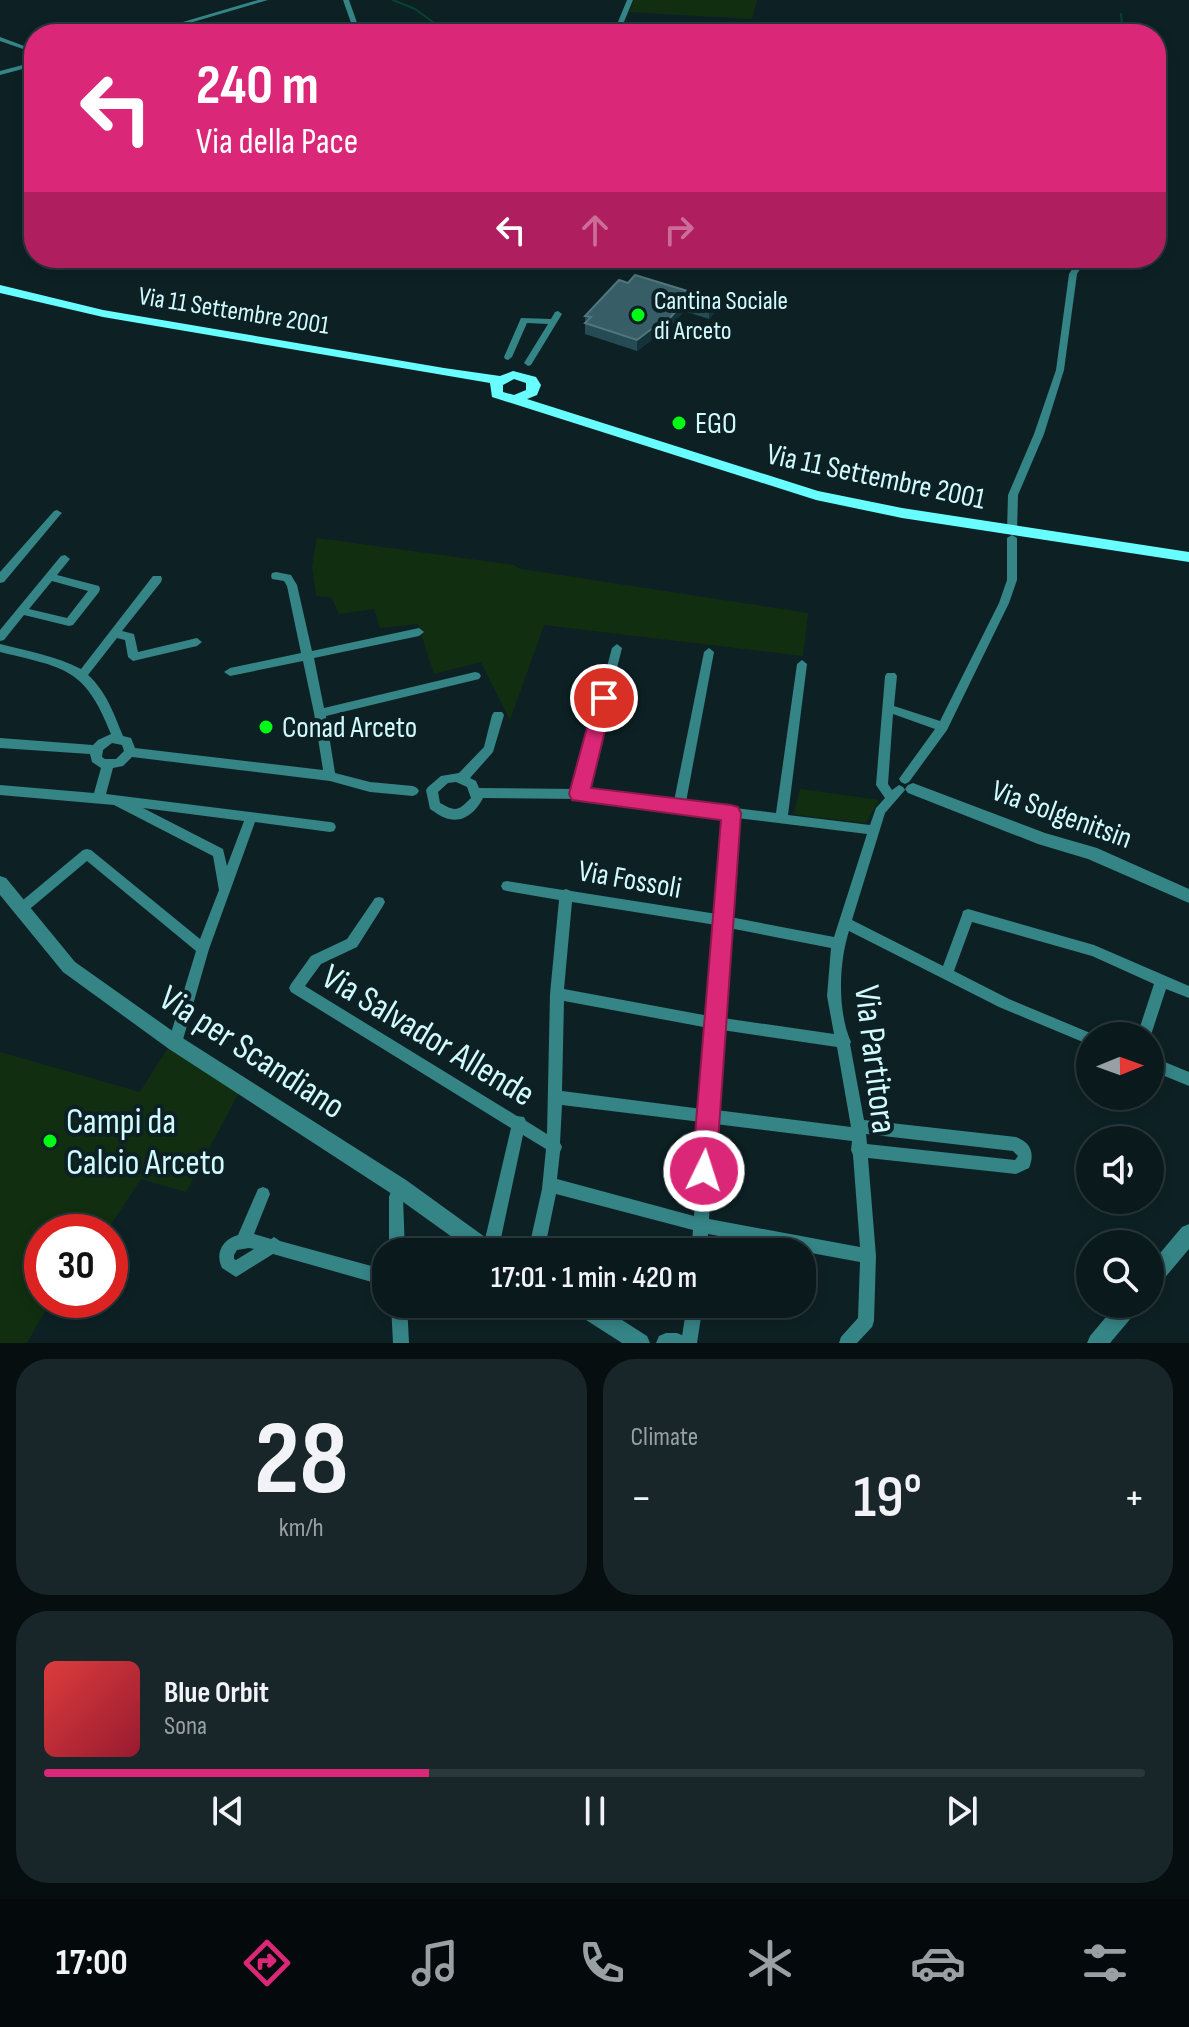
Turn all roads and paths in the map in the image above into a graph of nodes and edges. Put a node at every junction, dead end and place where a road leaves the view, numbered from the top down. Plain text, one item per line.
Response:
1 (265, 0) edge
2 (346, 0) edge
3 (630, 0) edge
4 (180, 24) edge
5 (354, 24) edge
6 (620, 24) edge
7 (0, 39) edge
8 (24, 50) edge
9 (24, 67) edge
10 (0, 73) edge
11 (1077, 268) edge
12 (0, 289) edge
13 (514, 345) junction
14 (534, 350) junction
15 (508, 357) dead end
16 (513, 377) junction
17 (532, 392) junction
18 (515, 400) junction
19 (561, 412) junction
20 (57, 513) dead end
21 (1012, 534) junction
22 (1189, 557) edge
23 (65, 559) dead end
24 (3, 572) edge
25 (276, 576) dead end
26 (50, 577) junction
27 (157, 579) dead end
28 (22, 611) junction
29 (419, 632) dead end
30 (114, 633) junction
31 (0, 637) edge
32 (197, 642) dead end
33 (0, 648) edge
34 (617, 648) dead end
35 (709, 652) dead end
36 (306, 656) junction
37 (802, 664) dead end
38 (230, 672) dead end
39 (83, 674) junction
40 (475, 676) dead end
41 (891, 676) dead end
42 (888, 708) junction
43 (320, 713) junction
44 (498, 715) dead end
45 (943, 727) junction
46 (118, 738) junction
47 (0, 743) edge
48 (96, 750) junction
49 (130, 752) junction
50 (108, 765) junction
51 (330, 776) junction
52 (462, 778) junction
53 (902, 788) junction
54 (0, 790) edge
55 (433, 791) junction
56 (477, 793) junction
57 (579, 794) junction
58 (99, 798) junction
59 (116, 800) junction
60 (679, 806) junction
61 (731, 813) junction
62 (251, 817) junction
63 (781, 820) junction
64 (330, 827) dead end
65 (873, 830) junction
66 (0, 883) edge
67 (507, 886) dead end
68 (225, 890) junction
69 (566, 894) junction
70 (1189, 896) edge
71 (379, 902) dead end
72 (21, 909) junction
73 (724, 921) junction
74 (846, 923) junction
75 (838, 944) junction
76 (203, 949) junction
77 (947, 973) junction
78 (1162, 981) junction
79 (1189, 992) edge
80 (557, 994) junction
81 (1149, 1022) edge
82 (715, 1023) junction
83 (1076, 1033) edge
84 (844, 1042) junction
85 (175, 1043) junction
86 (1164, 1069) edge
87 (1189, 1079) edge
88 (555, 1097) junction
89 (708, 1117) junction
90 (519, 1122) junction
91 (858, 1137) junction
92 (555, 1147) junction
93 (551, 1185) junction
94 (399, 1187) junction
95 (263, 1194) dead end
96 (701, 1225) junction
97 (1189, 1234) edge
98 (397, 1238) edge
99 (470, 1238) edge
100 (493, 1238) edge
101 (539, 1238) edge
102 (700, 1238) edge
103 (244, 1239) junction
104 (274, 1245) junction
105 (868, 1256) junction
106 (1164, 1263) edge
107 (372, 1274) edge
108 (400, 1318) edge
109 (601, 1318) edge
110 (693, 1318) edge
111 (1118, 1318) edge
112 (401, 1343) edge
113 (640, 1343) edge
114 (666, 1343) edge
115 (677, 1343) edge
116 (689, 1343) edge
117 (847, 1343) edge
118 (1097, 1343) edge

1 - 4 street
2 - 5 street
3 - 6 street
7 - 8 street
9 - 10 street
11 - 21 street, Via Partitora
12 - 16 main road, Via 11 Settembre 2001
13 - 14 street
13 - 14 street
13 - 15 street
14 - 16 street
16 - 17 main road
16 - 18 main road, Via 11 Settembre 2001
17 - 18 main road
17 - 19 main road, Via 11 Settembre 2001
18 - 19 main road, Via 11 Settembre 2001
19 - 21 main road, Via 11 Settembre 2001
20 - 24 street
21 - 22 main road, Via 11 Settembre 2001
21 - 45 street, Via Partitora
23 - 26 street
25 - 36 street
26 - 28 street
26 - 28 street
27 - 30 street
28 - 31 street
29 - 36 street
30 - 32 street
30 - 39 street
33 - 39 street
34 - 57 street
35 - 60 street
36 - 38 street
36 - 43 street
37 - 63 street
39 - 46 street
40 - 43 street
41 - 42 street
42 - 45 street
42 - 53 street
43 - 51 street
44 - 52 street
45 - 53 street, Via Partitora
46 - 48 street
46 - 49 street
47 - 48 street
48 - 50 street
49 - 50 street
49 - 51 street
50 - 58 street
51 - 55 street
52 - 55 street
52 - 56 street
53 - 65 street, Via Partitora
53 - 70 street, Via Solgenitsin
54 - 58 street
55 - 56 street
56 - 57 street
57 - 60 street
58 - 59 street
59 - 62 street
59 - 68 street
60 - 61 street
61 - 63 street
61 - 73 street
62 - 64 street
62 - 68 street
63 - 65 street
65 - 74 street, Via Partitora
66 - 72 street, Via per Scandiano
67 - 69 street, Via Fossoli
68 - 76 street
69 - 73 street, Via Fossoli
69 - 80 street
71 - 90 street, Via Salvador Allende
72 - 76 street
72 - 85 street, Via per Scandiano
73 - 75 street, Via Fossoli
73 - 82 street
74 - 75 street, Via Partitora
74 - 77 street
75 - 84 street, Via Partitora
76 - 85 street
77 - 78 street
77 - 83 street
78 - 79 street
78 - 81 street
80 - 82 street
80 - 88 street
82 - 84 street
82 - 89 street
84 - 91 street, Via Partitora
85 - 94 street, Via per Scandiano
86 - 87 street
88 - 89 street
88 - 92 street
89 - 91 street
89 - 96 street
90 - 92 street, Via Salvador Allende
90 - 100 street
91 - 91 street
91 - 105 street, Via Partitora
92 - 93 street
93 - 96 street
93 - 101 street
94 - 98 street
94 - 99 street, Via per Scandiano
95 - 103 street
96 - 102 street
96 - 105 street
97 - 106 street
103 - 104 street
103 - 104 street
104 - 107 street
105 - 117 street, Via Partitora
108 - 112 street
109 - 113 street
110 - 116 street
111 - 118 street
114 - 115 street

